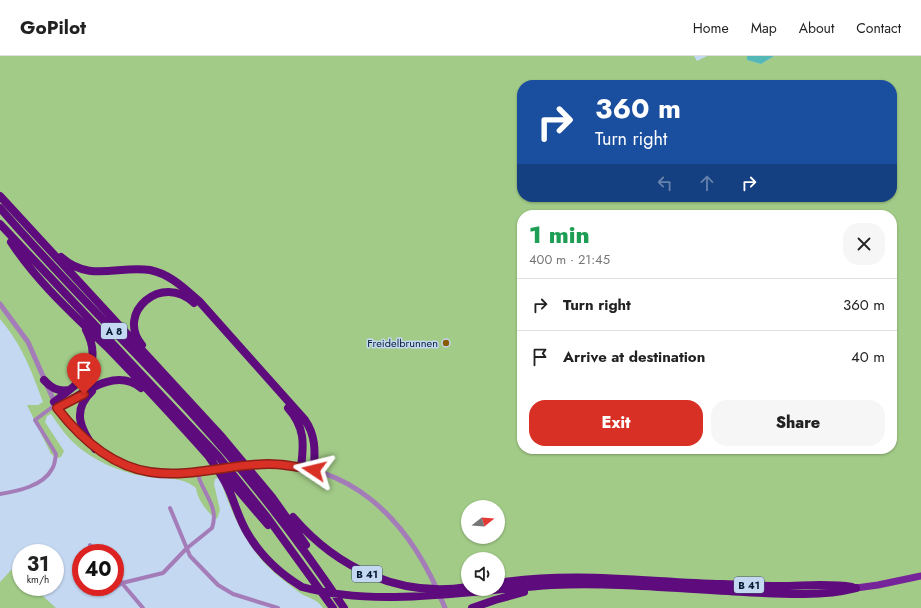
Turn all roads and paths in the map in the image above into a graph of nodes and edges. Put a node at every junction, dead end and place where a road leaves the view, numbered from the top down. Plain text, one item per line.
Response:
1 (0, 196) edge
2 (0, 208) edge
3 (0, 224) edge
4 (41, 241) junction
5 (0, 304) edge
6 (81, 322) junction
7 (155, 364) junction
8 (44, 380) junction
9 (97, 386) junction
10 (70, 390) junction
11 (55, 405) junction
12 (161, 406) junction
13 (95, 449) junction
14 (231, 453) junction
15 (301, 467) junction
16 (314, 470) junction
17 (197, 471) junction
18 (249, 474) junction
19 (230, 479) junction
20 (0, 494) edge
21 (272, 497) junction
22 (170, 508) dead end
23 (186, 549) junction
24 (322, 576) junction
25 (921, 576) edge
26 (505, 582) edge
27 (124, 583) edge
28 (124, 585) edge
29 (551, 586) junction
30 (461, 588) edge
31 (856, 588) junction
32 (368, 605) dead end
33 (393, 606) dead end
34 (143, 608) edge
35 (278, 608) edge
36 (333, 608) edge
37 (344, 608) edge
38 (445, 608) edge
39 (472, 608) edge

1 - 4 highway
2 - 14 highway, A 8
3 - 6 highway
3 - 19 highway, A 8
4 - 7 highway
4 - 16 highway
5 - 8 street
6 - 10 highway
6 - 12 highway
7 - 14 highway
7 - 15 highway
8 - 10 highway
8 - 11 street
9 - 11 highway
9 - 12 highway
9 - 13 highway
10 - 11 highway
11 - 13 street
11 - 20 street
12 - 19 highway
13 - 17 street
14 - 18 highway, A 8
15 - 16 street
15 - 17 street
16 - 38 street
17 - 23 street
18 - 21 highway
18 - 24 highway, A 8
19 - 32 highway
19 - 36 highway, A 8
21 - 24 highway
21 - 30 highway, B 41
22 - 23 street
23 - 27 street
23 - 35 street
24 - 37 highway, A 8
25 - 31 main road, B 41
26 - 31 highway, B 41
28 - 34 street
29 - 31 highway, B 41
29 - 33 highway, B 41
29 - 39 highway

